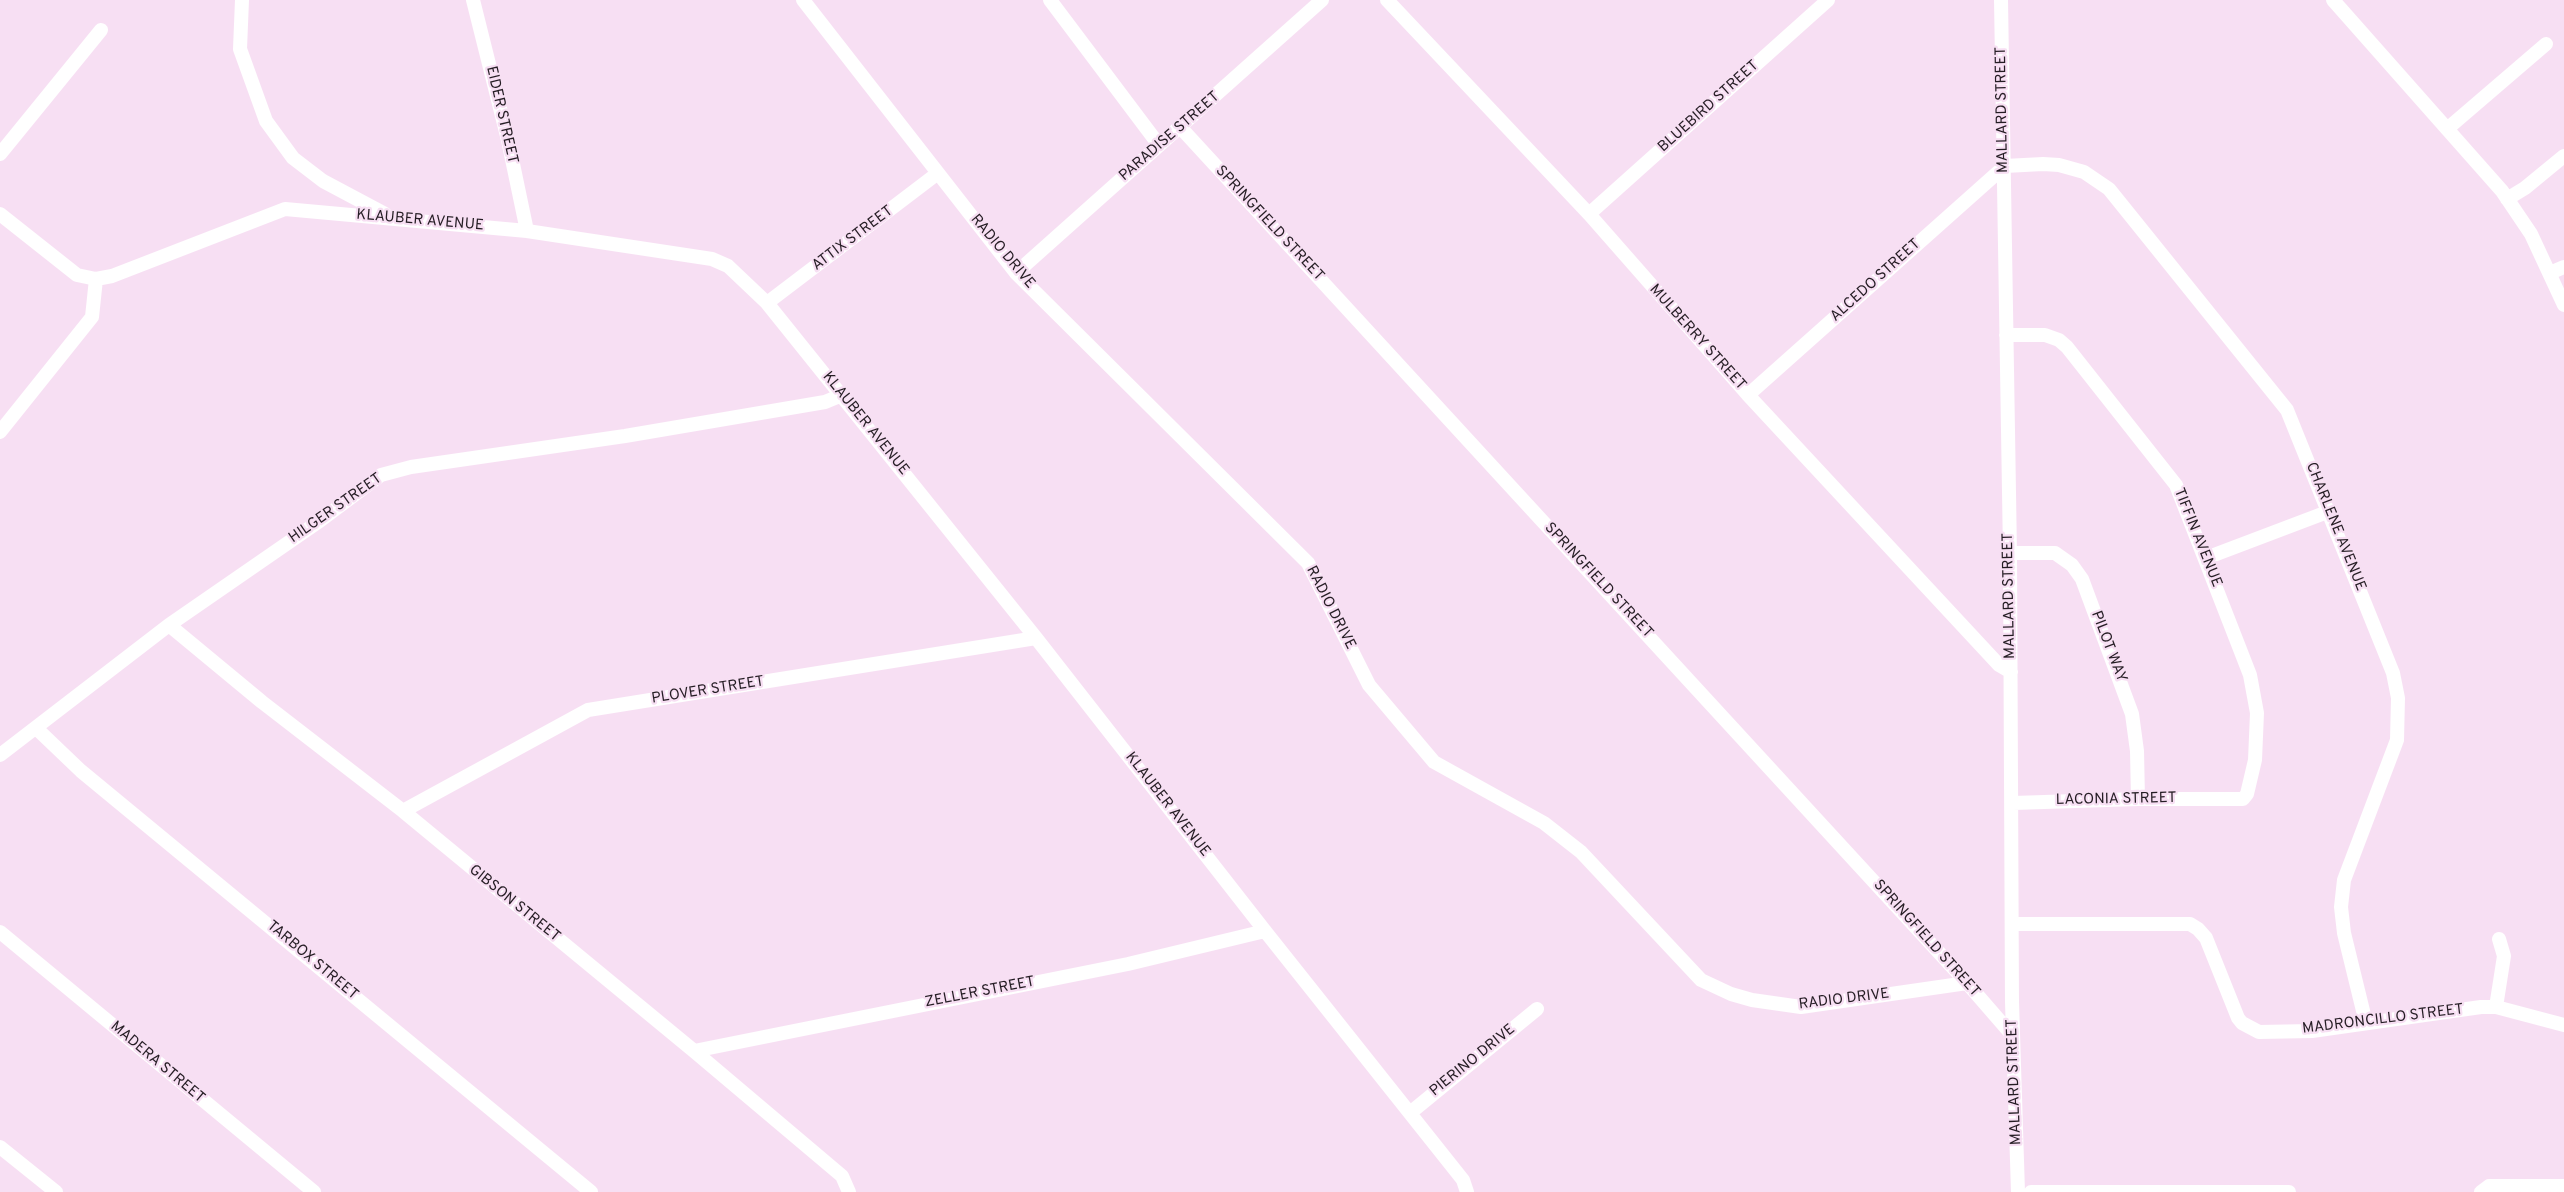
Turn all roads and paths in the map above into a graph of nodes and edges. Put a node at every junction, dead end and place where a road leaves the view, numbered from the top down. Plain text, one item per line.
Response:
1 (242, 0) edge
2 (473, 0) edge
3 (802, 0) edge
4 (1050, 0) edge
5 (1322, 0) edge
6 (1387, 0) edge
7 (1828, 0) edge
8 (2001, 0) edge
9 (2333, 0) edge
10 (101, 30) dead end
11 (2546, 44) dead end
12 (1181, 128) junction
13 (2447, 129) junction
14 (1159, 145) junction
15 (0, 154) edge
16 (2564, 156) edge
17 (2005, 166) junction
18 (938, 173) junction
19 (2507, 199) junction
20 (0, 214) edge
21 (1589, 214) junction
22 (414, 219) junction
23 (527, 231) junction
24 (2564, 267) edge
25 (1016, 273) junction
26 (2550, 273) junction
27 (96, 279) junction
28 (767, 303) junction
29 (2564, 305) edge
30 (2006, 335) junction
31 (842, 395) junction
32 (1748, 395) junction
33 (0, 432) edge
34 (2330, 511) junction
35 (2010, 553) junction
36 (2206, 558) junction
37 (169, 625) junction
38 (1036, 638) junction
39 (2011, 672) junction
40 (36, 728) junction
41 (0, 755) edge
42 (2138, 798) junction
43 (2220, 798) joint
44 (2013, 803) junction
45 (403, 811) junction
46 (2012, 924) junction
47 (1265, 931) junction
48 (0, 932) edge
49 (2499, 939) dead end
50 (1967, 983) junction
51 (2496, 1008) junction
52 (1537, 1009) dead end
53 (2366, 1023) junction
54 (2564, 1025) edge
55 (2013, 1036) junction
56 (694, 1051) junction
57 (1410, 1113) junction
58 (0, 1147) edge
59 (2564, 1186) edge
60 (56, 1192) edge
61 (315, 1192) edge
62 (591, 1192) edge
63 (849, 1192) edge
64 (1467, 1192) edge
65 (2018, 1192) edge
66 (2031, 1192) edge
67 (2289, 1192) edge
68 (2481, 1192) edge

1 - 22 street
2 - 23 street, EIDER STREET
3 - 18 street, RADIO DRIVE
4 - 14 street
5 - 12 street, PARADISE STREET
6 - 21 street, MULBERRY STREET
7 - 21 street, BLUEBIRD STREET
8 - 17 street, MALLARD STREET
9 - 13 street
10 - 15 street
11 - 13 street
12 - 14 street, PARADISE STREET
12 - 50 street, SPRINGFIELD STREET
13 - 19 street
14 - 25 street, PARADISE STREET
16 - 19 street
17 - 30 street, MALLARD STREET
17 - 32 street, ALCEDO STREET
17 - 34 street, CHARLENE AVENUE
18 - 25 street, RADIO DRIVE
18 - 28 street, ATTIX STREET
19 - 26 street
20 - 27 street
21 - 32 street, MULBERRY STREET
22 - 23 street, KLAUBER AVENUE
22 - 27 street, KLAUBER AVENUE
23 - 28 street, KLAUBER AVENUE
24 - 26 street
25 - 50 street, RADIO DRIVE
26 - 29 street
27 - 33 street
28 - 31 street, KLAUBER AVENUE
30 - 35 street, MALLARD STREET
30 - 36 street, TIFFIN AVENUE
31 - 37 street, HILGER STREET
31 - 38 street, KLAUBER AVENUE
32 - 39 street, MULBERRY STREET
34 - 36 street
34 - 53 street, CHARLENE AVENUE
35 - 39 street, MALLARD STREET
35 - 42 street, PILOT WAY
36 - 43 street, TIFFIN AVENUE
37 - 40 street, HILGER STREET
37 - 45 street, GIBSON STREET
38 - 45 street, PLOVER STREET
38 - 47 street, KLAUBER AVENUE
39 - 44 street, MALLARD STREET
40 - 41 street, HILGER STREET
40 - 62 street, TARBOX STREET
42 - 43 street, LACONIA STREET
42 - 44 street, LACONIA STREET
44 - 46 street, MALLARD STREET
45 - 56 street, GIBSON STREET
46 - 53 street, MADRONCILLO STREET
46 - 55 street, MALLARD STREET
47 - 56 street, ZELLER STREET
47 - 57 street, KLAUBER AVENUE
48 - 61 street, MADERA STREET
49 - 51 street
50 - 55 street, SPRINGFIELD STREET
51 - 53 street, MADRONCILLO STREET
51 - 54 street, MADRONCILLO STREET
52 - 57 street, PIERINO DRIVE
55 - 65 street, MALLARD STREET
56 - 63 street, GIBSON STREET
57 - 64 street, KLAUBER AVENUE
58 - 60 street
59 - 68 street
66 - 67 street

